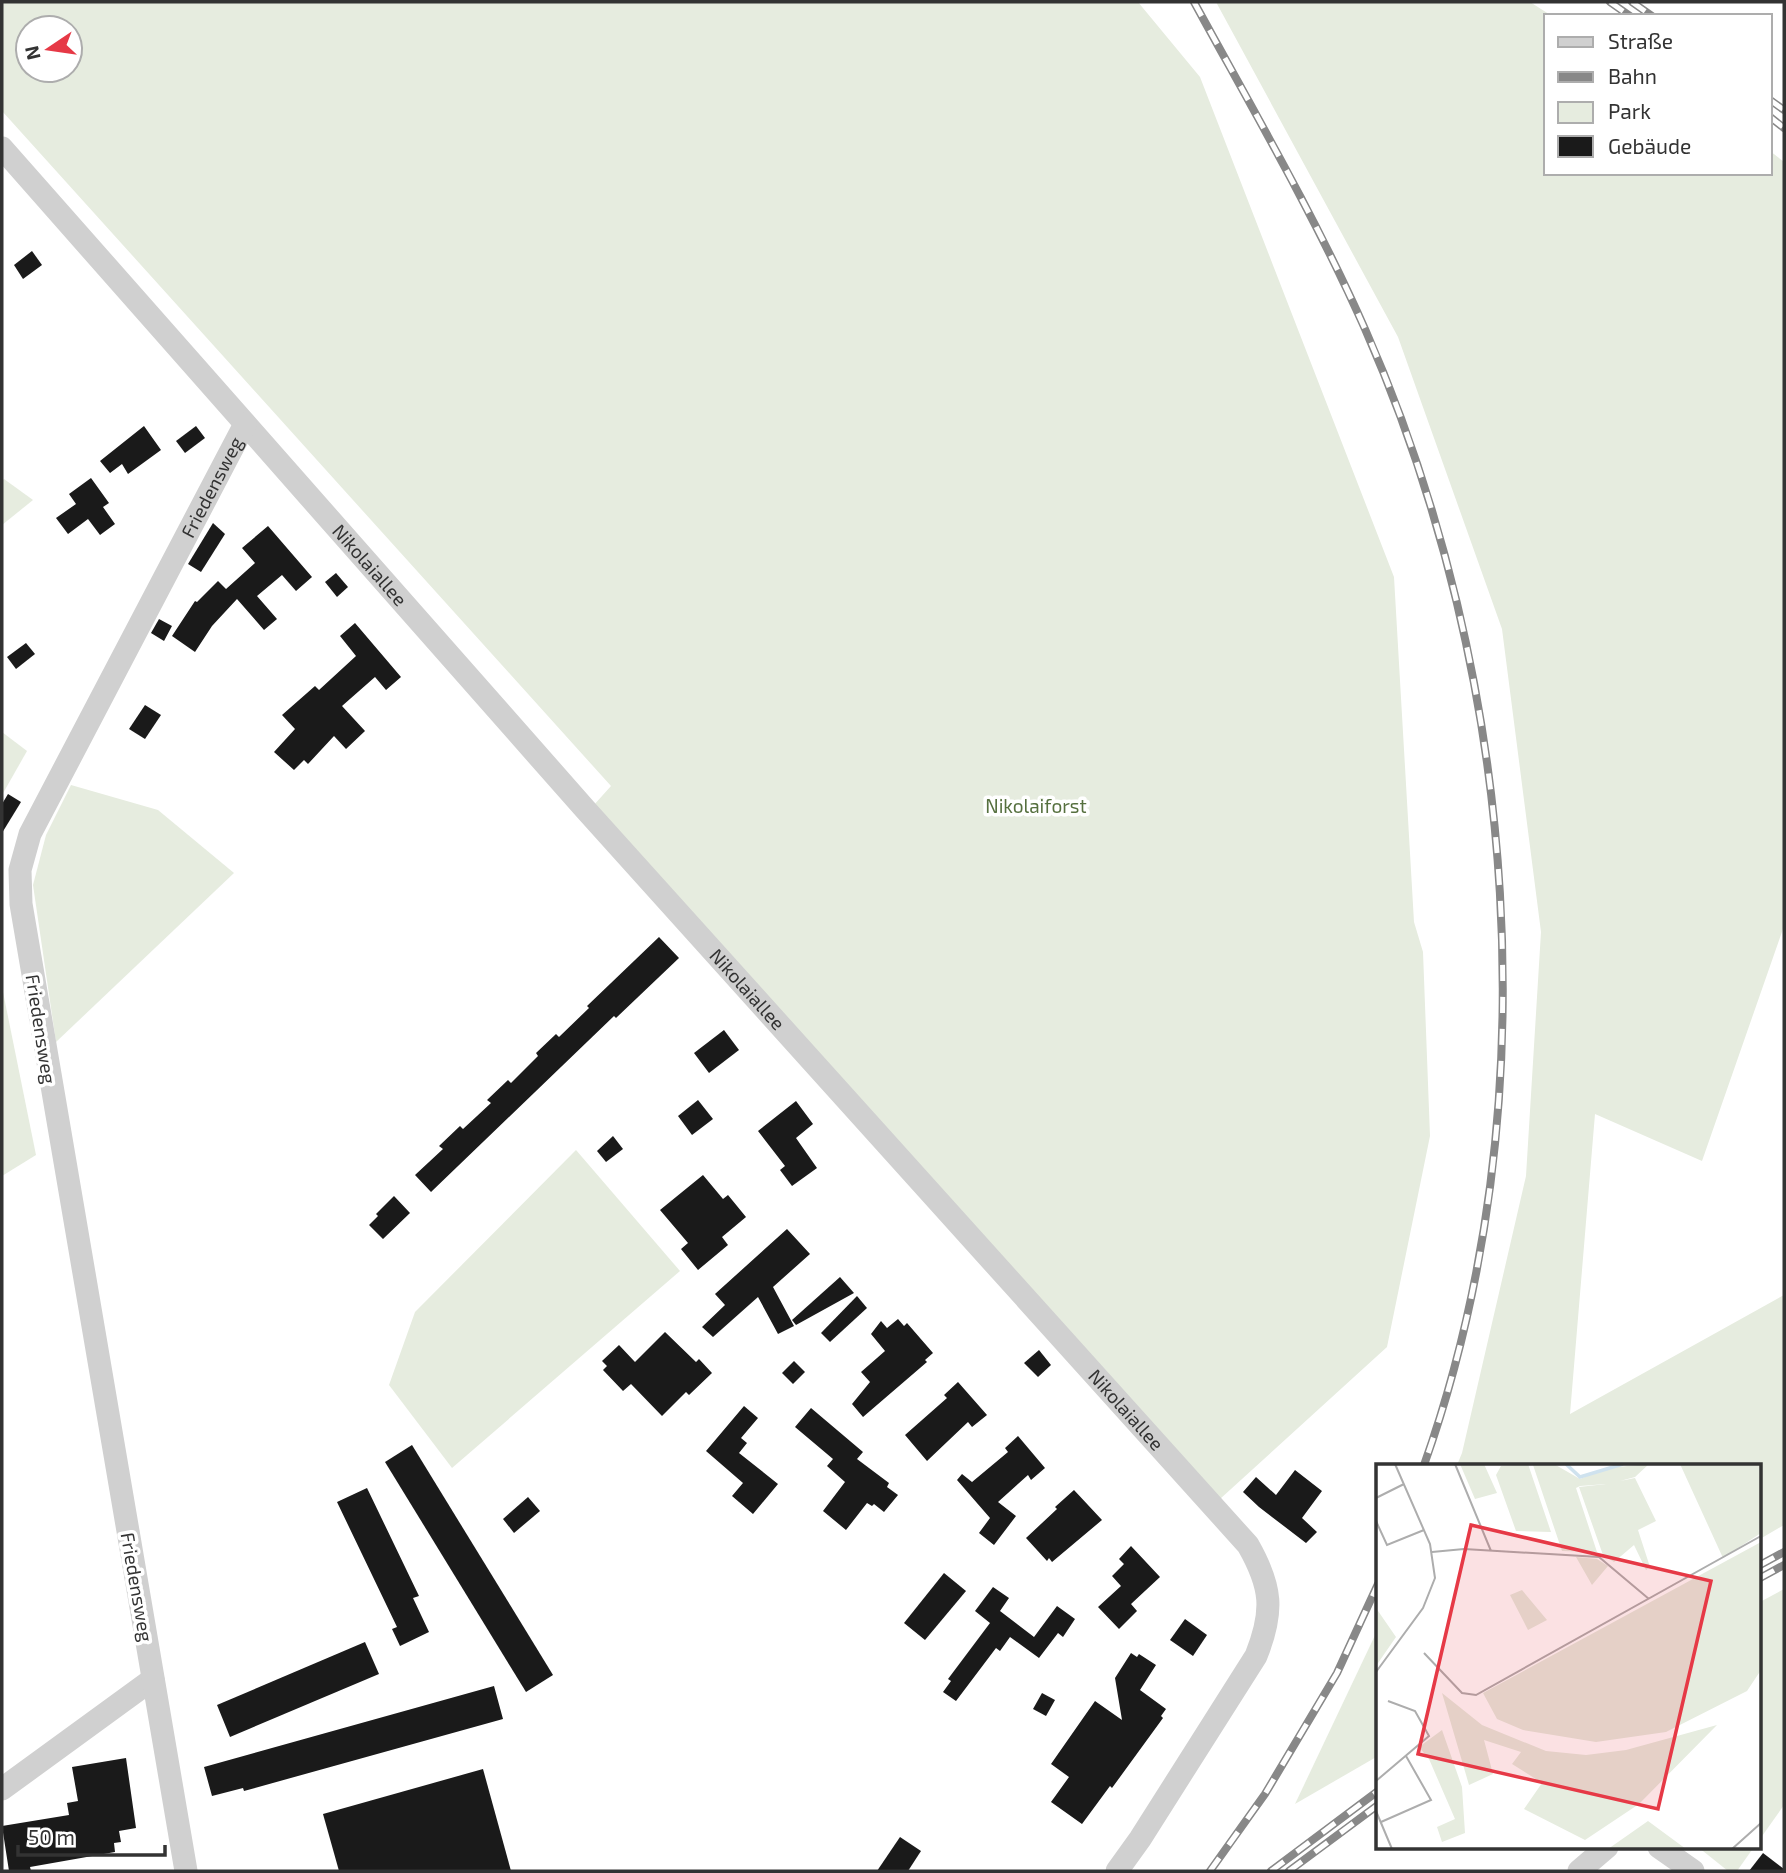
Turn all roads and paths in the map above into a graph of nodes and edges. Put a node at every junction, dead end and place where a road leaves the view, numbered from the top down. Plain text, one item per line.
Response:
1 (2, 148) edge
2 (245, 424) junction
3 (153, 1679) junction
4 (2, 1789) edge
5 (1606, 1848) edge
6 (1661, 1848) edge
7 (186, 1871) edge
8 (1117, 1871) edge
9 (1579, 1871) edge
10 (1693, 1871) edge

1 - 2 street, Nikolaiallee
2 - 3 street, Friedensweg
2 - 8 street, Nikolaiallee
3 - 4 street
3 - 7 street, Friedensweg
5 - 9 street
6 - 10 street

